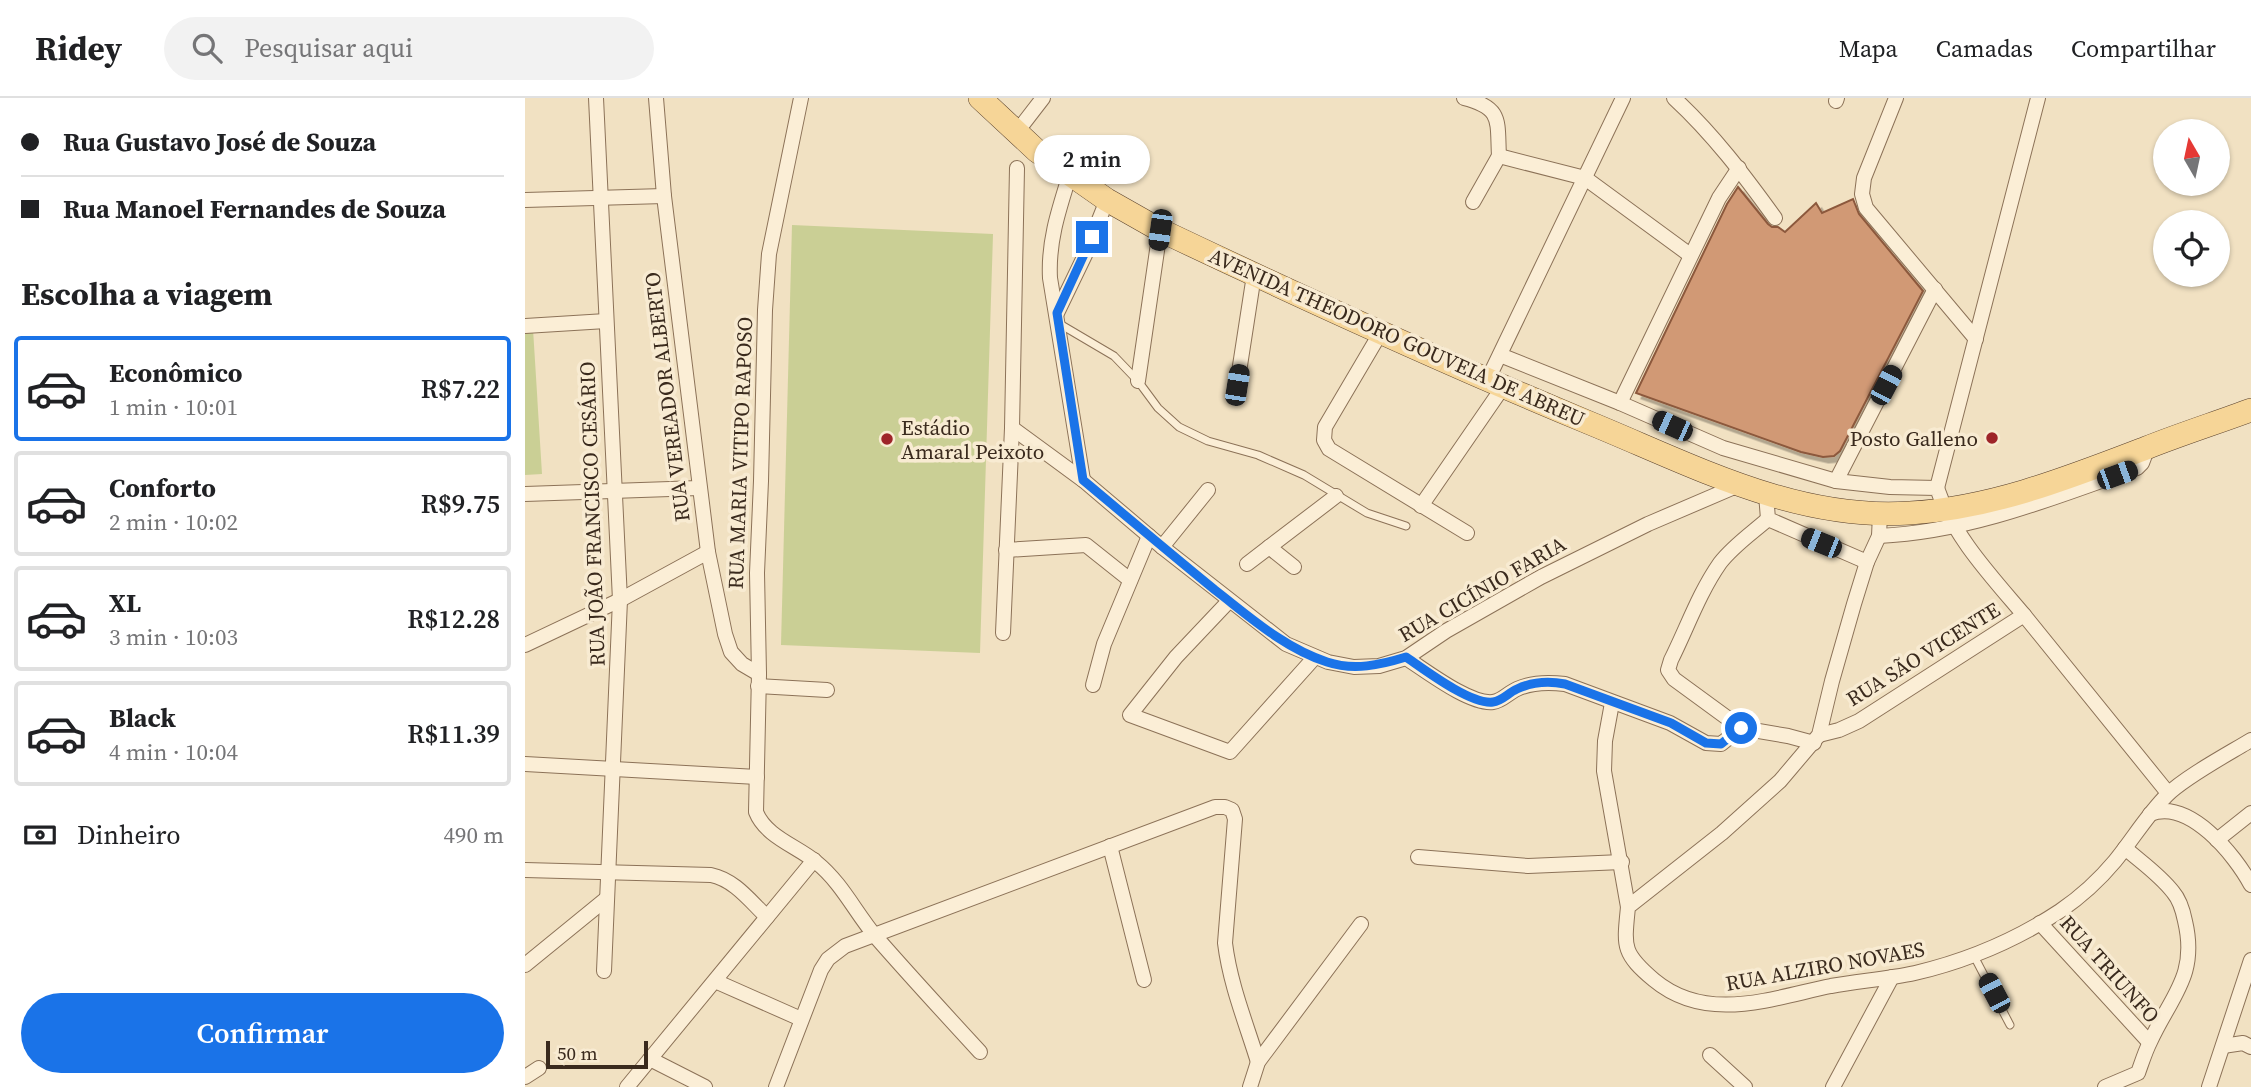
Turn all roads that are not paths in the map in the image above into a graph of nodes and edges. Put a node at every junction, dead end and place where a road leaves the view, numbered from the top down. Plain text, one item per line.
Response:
1 (596, 98) edge
2 (656, 98) edge
3 (801, 98) edge
4 (980, 98) edge
5 (1043, 98) edge
6 (1464, 98) edge
7 (1623, 98) edge
8 (1674, 98) edge
9 (1896, 98) edge
10 (2038, 98) edge
11 (1016, 133) junction
12 (1499, 156) junction
13 (1739, 167) junction
14 (1017, 168) dead end
15 (1070, 174) junction
16 (1585, 178) junction
17 (664, 196) junction
18 (601, 197) junction
19 (525, 200) edge
20 (1107, 200) junction
21 (1473, 202) dead end
22 (1775, 218) dead end
23 (1160, 230) junction
24 (1690, 255) junction
25 (1254, 275) junction
26 (1935, 289) junction
27 (1057, 318) junction
28 (606, 321) junction
29 (525, 326) edge
30 (1381, 332) junction
31 (1976, 339) junction
32 (1500, 355) junction
33 (1138, 381) junction
34 (1495, 383) junction
35 (1237, 385) dead end
36 (1621, 403) junction
37 (2251, 410) edge
38 (1011, 428) junction
39 (1083, 480) junction
40 (1836, 481) junction
41 (1739, 485) junction
42 (699, 488) junction
43 (1208, 490) dead end
44 (617, 491) junction
45 (525, 494) edge
46 (1766, 494) junction
47 (1336, 496) junction
48 (1421, 506) junction
49 (1945, 508) junction
50 (1768, 519) junction
51 (1879, 525) junction
52 (1406, 526) dead end
53 (1468, 533) dead end
54 (1149, 536) junction
55 (1162, 547) junction
56 (1269, 547) junction
57 (1006, 550) junction
58 (708, 552) junction
59 (1867, 562) junction
60 (1247, 564) dead end
61 (1294, 567) dead end
62 (1130, 580) junction
63 (620, 600) junction
64 (1229, 601) junction
65 (2024, 615) junction
66 (1003, 633) dead end
67 (525, 645) edge
68 (1315, 657) junction
69 (1406, 657) junction
70 (759, 680) junction
71 (1093, 685) dead end
72 (827, 690) dead end
73 (1612, 703) junction
74 (1741, 728) junction
75 (1816, 739) junction
76 (2251, 740) edge
77 (525, 764) edge
78 (613, 770) junction
79 (757, 777) junction
80 (2168, 793) junction
81 (2251, 813) edge
82 (2149, 815) junction
83 (2217, 840) junction
84 (1110, 846) junction
85 (2125, 848) junction
86 (1419, 857) dead end
87 (814, 860) junction
88 (1622, 862) junction
89 (525, 870) edge
90 (608, 871) junction
91 (2251, 884) edge
92 (606, 899) junction
93 (1628, 907) junction
94 (767, 917) junction
95 (2040, 923) junction
96 (1361, 924) dead end
97 (874, 934) junction
98 (1974, 956) junction
99 (2251, 960) edge
100 (525, 965) edge
101 (604, 971) dead end
102 (1892, 977) junction
103 (1145, 980) dead end
104 (715, 981) junction
105 (801, 1018) junction
106 (2010, 1026) dead end
107 (2149, 1042) junction
108 (2248, 1042) edge
109 (2223, 1046) junction
110 (980, 1052) dead end
111 (1710, 1055) dead end
112 (650, 1059) junction
113 (1258, 1062) junction
114 (539, 1068) dead end
115 (525, 1077) edge
116 (2140, 1080) edge
117 (627, 1087) edge
118 (705, 1087) edge
119 (776, 1087) edge
120 (1250, 1087) edge
121 (1745, 1087) edge
122 (1833, 1087) edge
123 (2105, 1087) edge
124 (2209, 1087) edge

1 - 18 street, RUA JOÃO FRANCISCO CESÁRIO
2 - 17 street, RUA VEREADOR ALBERTO
3 - 70 street, RUA MARIA VITIPO RAPOSO
4 - 11 main road, AVENIDA THEODORO GOUVEIA DE ABREU
5 - 11 street
6 - 12 street
7 - 16 street
8 - 13 street
9 - 26 street
10 - 31 street
11 - 15 main road, AVENIDA THEODORO GOUVEIA DE ABREU
12 - 16 street
12 - 21 street
13 - 22 street
13 - 24 street
14 - 38 street
15 - 20 main road, AVENIDA THEODORO GOUVEIA DE ABREU
15 - 27 street
16 - 24 street
16 - 32 street
17 - 18 street
17 - 42 street, RUA VEREADOR ALBERTO
18 - 19 street
18 - 28 street, RUA JOÃO FRANCISCO CESÁRIO
20 - 23 main road, AVENIDA THEODORO GOUVEIA DE ABREU
20 - 27 street
23 - 25 main road, AVENIDA THEODORO GOUVEIA DE ABREU
23 - 33 street
24 - 36 street
25 - 30 main road, AVENIDA THEODORO GOUVEIA DE ABREU
25 - 35 street
26 - 31 street
26 - 40 street
27 - 33 lane
27 - 39 street
28 - 29 street
28 - 44 street, RUA JOÃO FRANCISCO CESÁRIO
30 - 34 main road, AVENIDA THEODORO GOUVEIA DE ABREU
30 - 48 street
31 - 49 street
32 - 34 street
32 - 36 street
33 - 47 lane
34 - 41 main road, AVENIDA THEODORO GOUVEIA DE ABREU
34 - 48 street
36 - 40 street
37 - 49 main road, AVENIDA THEODORO GOUVEIA DE ABREU
38 - 39 street, RUA CICÍNIO FARIA
38 - 57 street
39 - 54 street, RUA CICÍNIO FARIA
40 - 49 street
41 - 46 main road, AVENIDA THEODORO GOUVEIA DE ABREU
41 - 69 street, RUA CICÍNIO FARIA
42 - 44 street
42 - 58 street, RUA VEREADOR ALBERTO
43 - 55 street
44 - 45 street
44 - 63 street, RUA JOÃO FRANCISCO CESÁRIO
46 - 50 street
46 - 51 main road, AVENIDA THEODORO GOUVEIA DE ABREU
47 - 52 lane
47 - 56 street
48 - 53 street
49 - 51 main road, AVENIDA THEODORO GOUVEIA DE ABREU
49 - 65 street, RUA SÃO VICENTE
50 - 59 street
50 - 74 street
51 - 59 street
54 - 55 street, RUA CICÍNIO FARIA
54 - 62 street
55 - 64 street, RUA CICÍNIO FARIA
56 - 60 street
56 - 61 street
57 - 62 street
57 - 66 street
58 - 63 street
58 - 70 street, RUA VEREADOR ALBERTO
59 - 75 street
62 - 71 street
63 - 67 street
63 - 78 street, RUA JOÃO FRANCISCO CESÁRIO
64 - 68 street, RUA CICÍNIO FARIA
64 - 68 street
65 - 75 street, RUA SÃO VICENTE
65 - 80 street
68 - 69 street, RUA CICÍNIO FARIA
69 - 73 street
70 - 72 street
70 - 79 street, RUA MARIA VITIPO RAPOSO
73 - 74 street
73 - 88 street, RUA ALZIRO NOVAES
74 - 75 street
75 - 93 street
76 - 80 street, RUA ALZIRO NOVAES
77 - 78 street
78 - 79 street
78 - 90 street, RUA JOÃO FRANCISCO CESÁRIO
79 - 87 street, RUA MARIA VITIPO RAPOSO
80 - 82 street, RUA ALZIRO NOVAES
81 - 83 street
82 - 83 street
82 - 85 street, RUA ALZIRO NOVAES
83 - 91 street
84 - 97 street
84 - 103 street
84 - 113 street
85 - 95 street, RUA ALZIRO NOVAES
85 - 107 street
86 - 88 street
87 - 94 street
87 - 97 street
88 - 93 street, RUA ALZIRO NOVAES
89 - 90 street
90 - 92 street, RUA JOÃO FRANCISCO CESÁRIO
90 - 94 street
92 - 100 street
92 - 101 street, RUA JOÃO FRANCISCO CESÁRIO
93 - 102 street, RUA ALZIRO NOVAES
94 - 104 street
95 - 98 street, RUA ALZIRO NOVAES
95 - 107 street, RUA TRIUNFO
96 - 113 street
97 - 105 street
97 - 110 street
98 - 102 street, RUA ALZIRO NOVAES
98 - 106 lane
99 - 109 street
102 - 122 street
104 - 105 street
104 - 112 street
105 - 119 street
107 - 116 street
108 - 109 street
109 - 124 street
111 - 121 street
112 - 117 street
112 - 118 street
113 - 120 street
114 - 115 street
116 - 123 street

